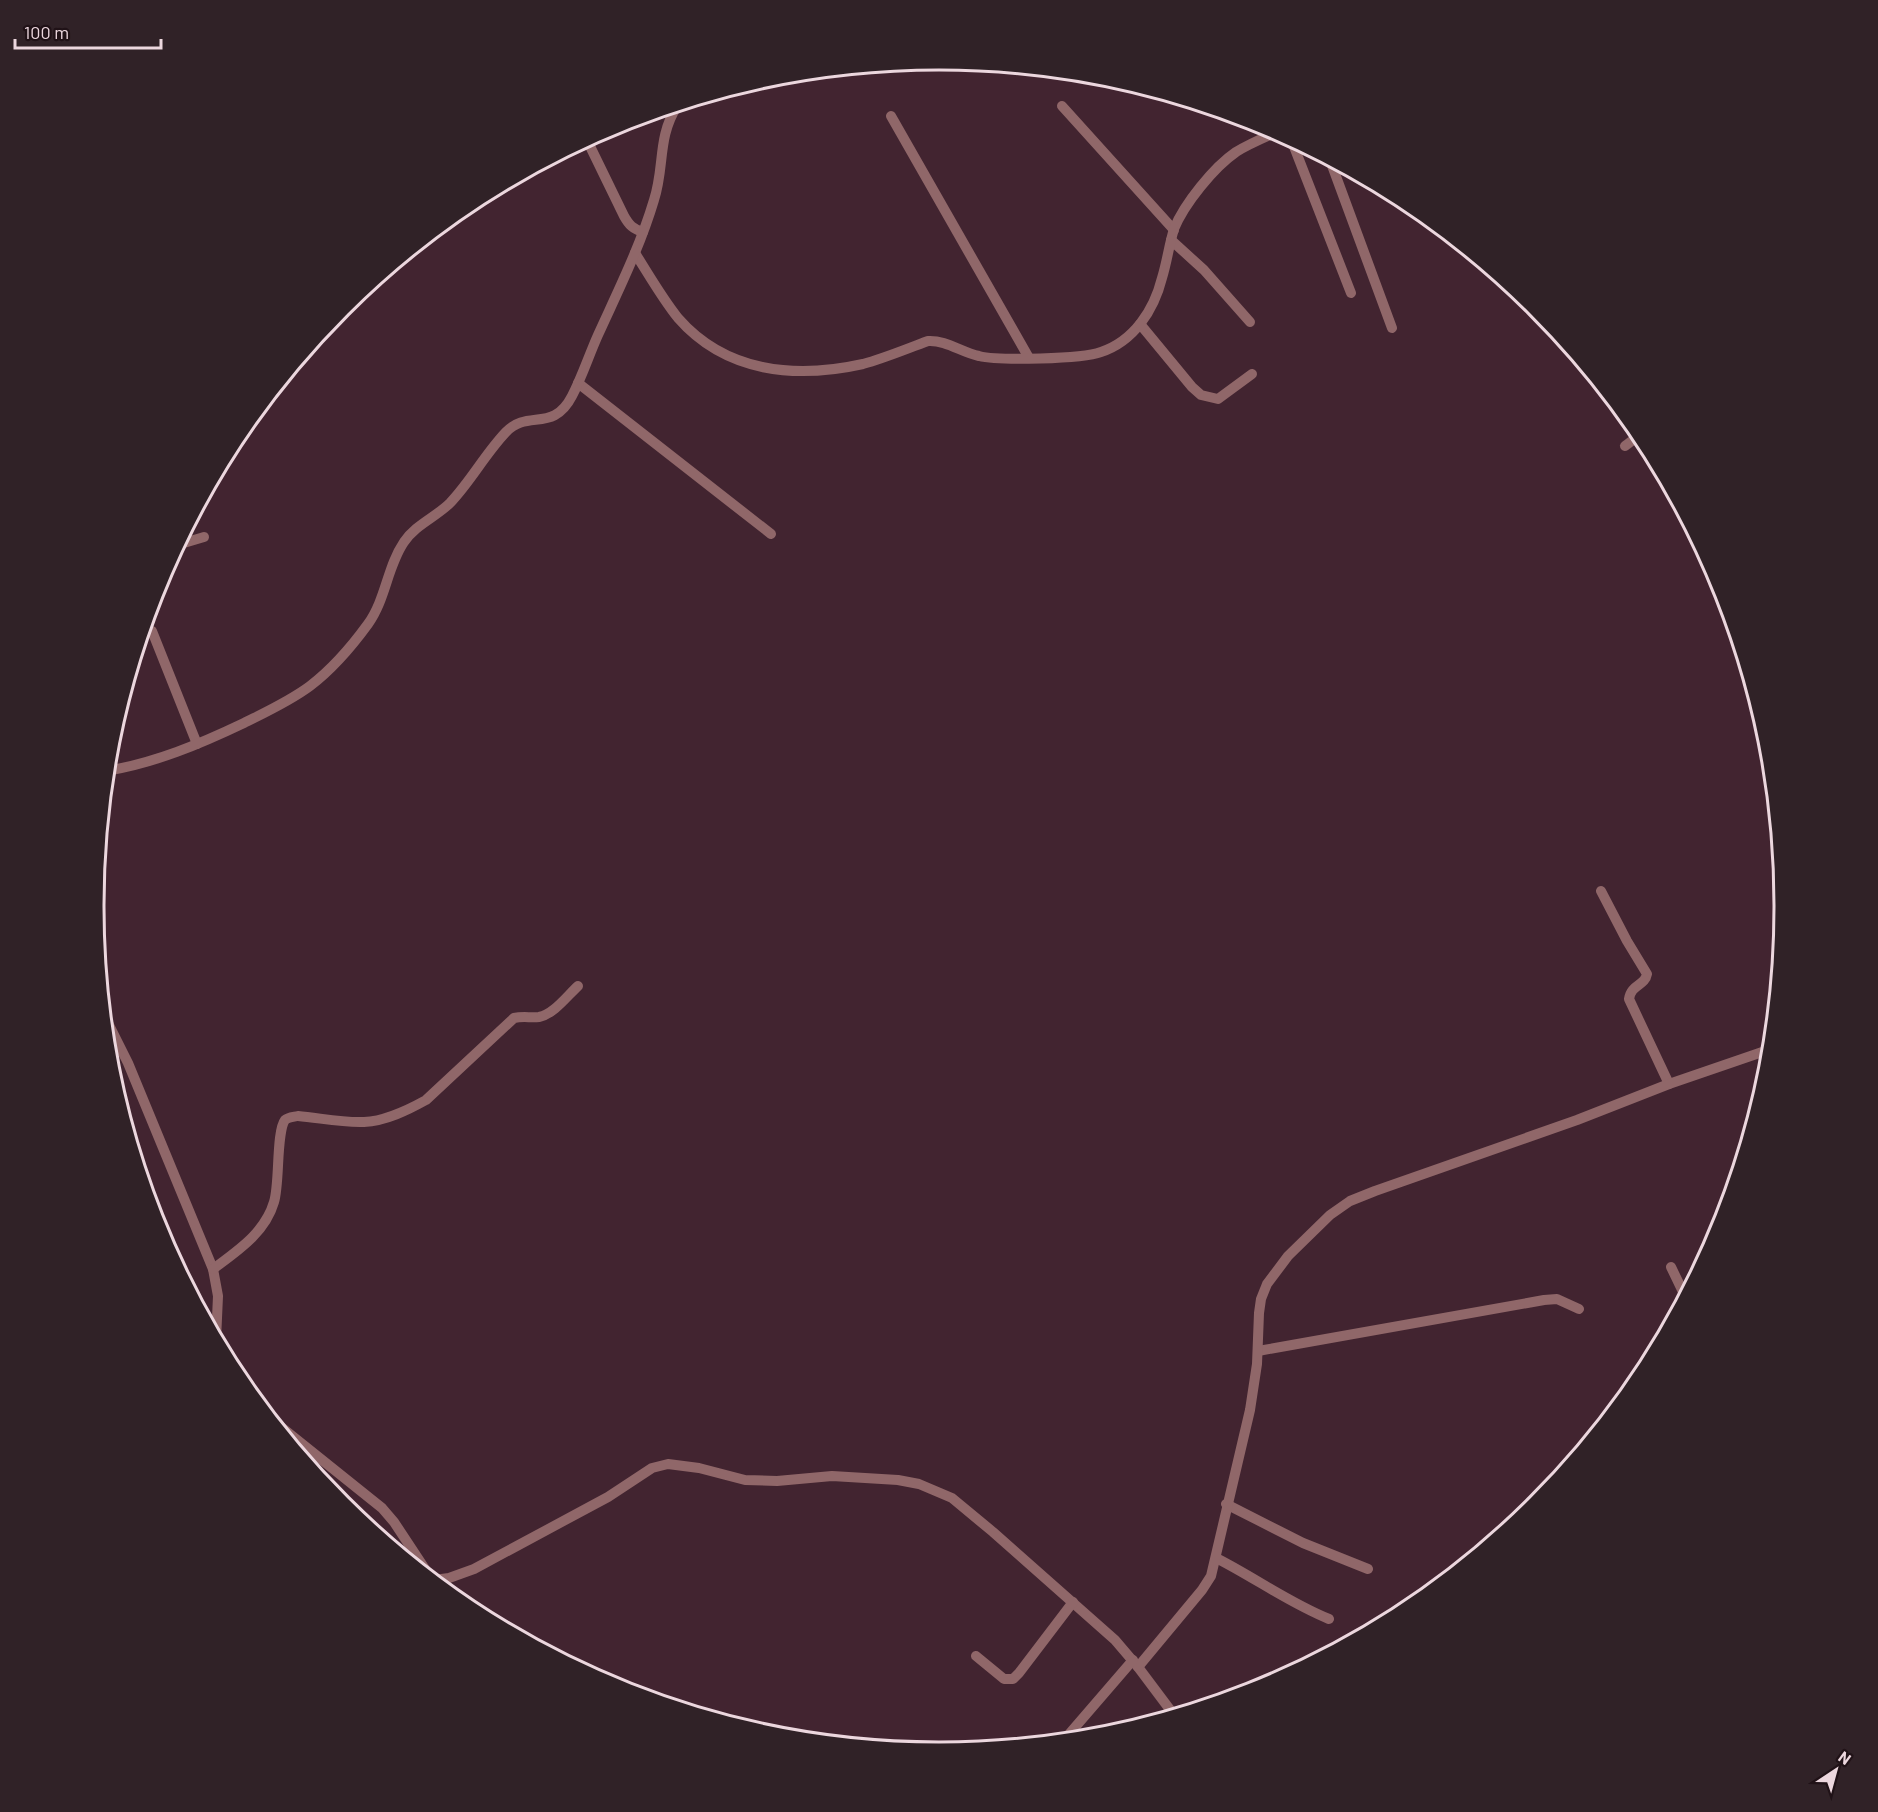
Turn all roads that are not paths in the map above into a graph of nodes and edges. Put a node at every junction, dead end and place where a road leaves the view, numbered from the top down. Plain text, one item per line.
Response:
1 (1062, 106) dead end
2 (673, 114) edge
3 (891, 116) dead end
4 (1266, 137) edge
5 (590, 147) edge
6 (1296, 151) edge
7 (1334, 170) edge
8 (643, 232) junction
9 (1173, 235) junction
10 (635, 253) junction
11 (1351, 293) dead end
12 (1250, 322) dead end
13 (1140, 324) junction
14 (1392, 328) dead end
15 (1029, 357) junction
16 (1252, 374) dead end
17 (578, 383) junction
18 (1633, 440) edge
19 (1625, 446) dead end
20 (771, 534) dead end
21 (204, 537) dead end
22 (187, 542) edge
23 (152, 631) dead end
24 (197, 744) junction
25 (116, 769) edge
26 (1601, 891) dead end
27 (578, 986) dead end
28 (115, 1037) edge
29 (1761, 1053) edge
30 (1669, 1084) junction
31 (1671, 1267) dead end
32 (213, 1269) junction
33 (1681, 1289) edge
34 (1579, 1309) dead end
35 (217, 1327) edge
36 (1258, 1351) junction
37 (296, 1439) edge
38 (1226, 1504) junction
39 (1216, 1558) junction
40 (420, 1560) edge
41 (1368, 1569) dead end
42 (443, 1578) edge
43 (1073, 1602) junction
44 (1329, 1619) dead end
45 (975, 1656) dead end
46 (1136, 1663) junction
47 (1166, 1710) edge
48 (1074, 1730) edge

1 - 9 street
2 - 8 street
3 - 15 street
4 - 9 street
5 - 8 street
6 - 11 street
7 - 14 street
8 - 10 street
9 - 12 street
9 - 13 street
10 - 15 street
10 - 17 street
13 - 15 street
13 - 16 street
17 - 20 street
17 - 24 street
18 - 19 street
21 - 22 street
23 - 24 street
24 - 25 street
26 - 30 street
27 - 32 street
28 - 32 street
29 - 30 street
30 - 36 street
31 - 33 street
32 - 35 street
34 - 36 street
36 - 38 street
37 - 40 street
38 - 39 street
38 - 41 street
39 - 44 street
39 - 46 street
42 - 43 street
43 - 45 street
43 - 46 street
46 - 47 street
46 - 48 street

